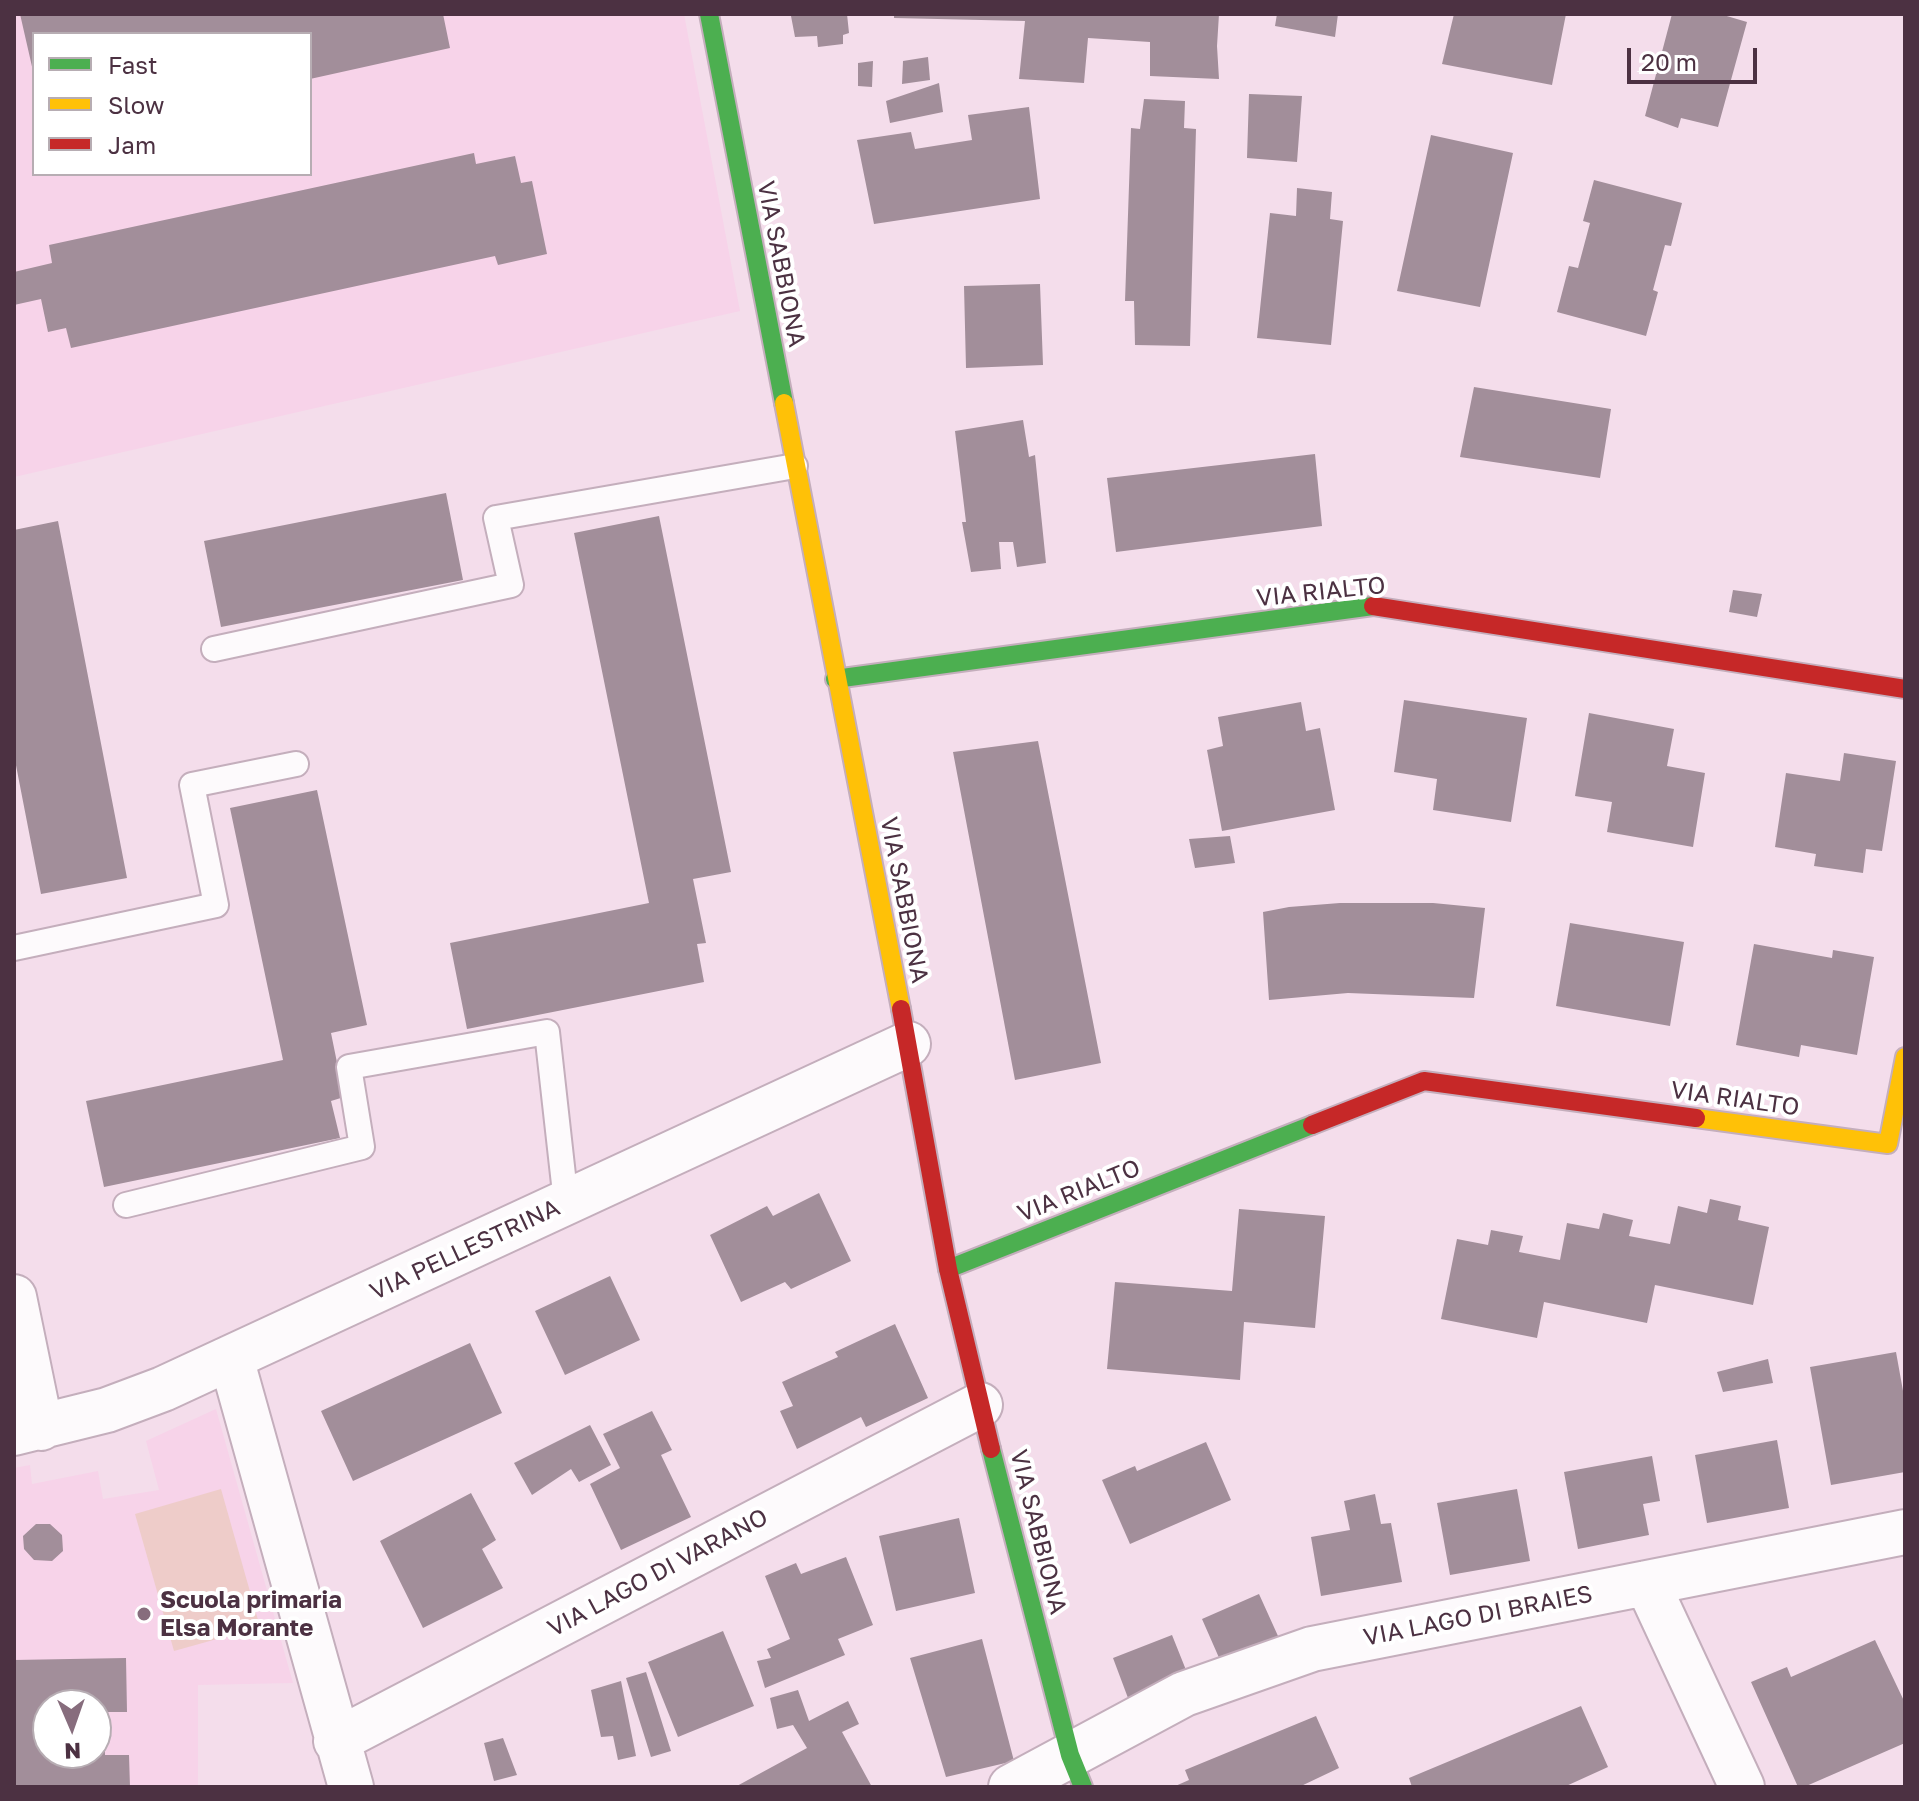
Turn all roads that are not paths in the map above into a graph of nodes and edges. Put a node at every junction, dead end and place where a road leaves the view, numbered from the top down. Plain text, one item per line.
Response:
1 (709, 14) edge
2 (795, 466) junction
3 (214, 649) dead end
4 (835, 679) junction
5 (1905, 689) edge
6 (296, 764) dead end
7 (14, 948) edge
8 (908, 1044) junction
9 (1905, 1057) edge
10 (566, 1202) junction
11 (126, 1205) dead end
12 (948, 1269) junction
13 (14, 1297) edge
14 (231, 1358) junction
15 (980, 1405) junction
16 (28, 1430) edge
17 (1905, 1532) edge
18 (1647, 1583) junction
19 (336, 1741) junction
20 (1077, 1771) edge
21 (351, 1787) edge
22 (1011, 1787) edge
23 (1742, 1787) edge

1 - 2 street, VIA SABBIONA
2 - 3 lane
2 - 4 street, VIA SABBIONA
4 - 5 street, VIA RIALTO
4 - 8 street, VIA SABBIONA
6 - 7 lane
8 - 10 street, VIA PELLESTRINA
8 - 12 street, VIA SABBIONA
9 - 12 street, VIA RIALTO
10 - 11 lane
10 - 14 street, VIA PELLESTRINA
12 - 15 street, VIA SABBIONA
13 - 16 street
14 - 16 street, VIA PELLESTRINA
14 - 19 street
15 - 19 street, VIA LAGO DI VARANO
15 - 20 street, VIA SABBIONA
17 - 18 street, VIA LAGO DI BRAIES
18 - 20 street, VIA LAGO DI BRAIES
18 - 23 street
19 - 21 street
20 - 22 street, VIA LAGO DI BRAIES

